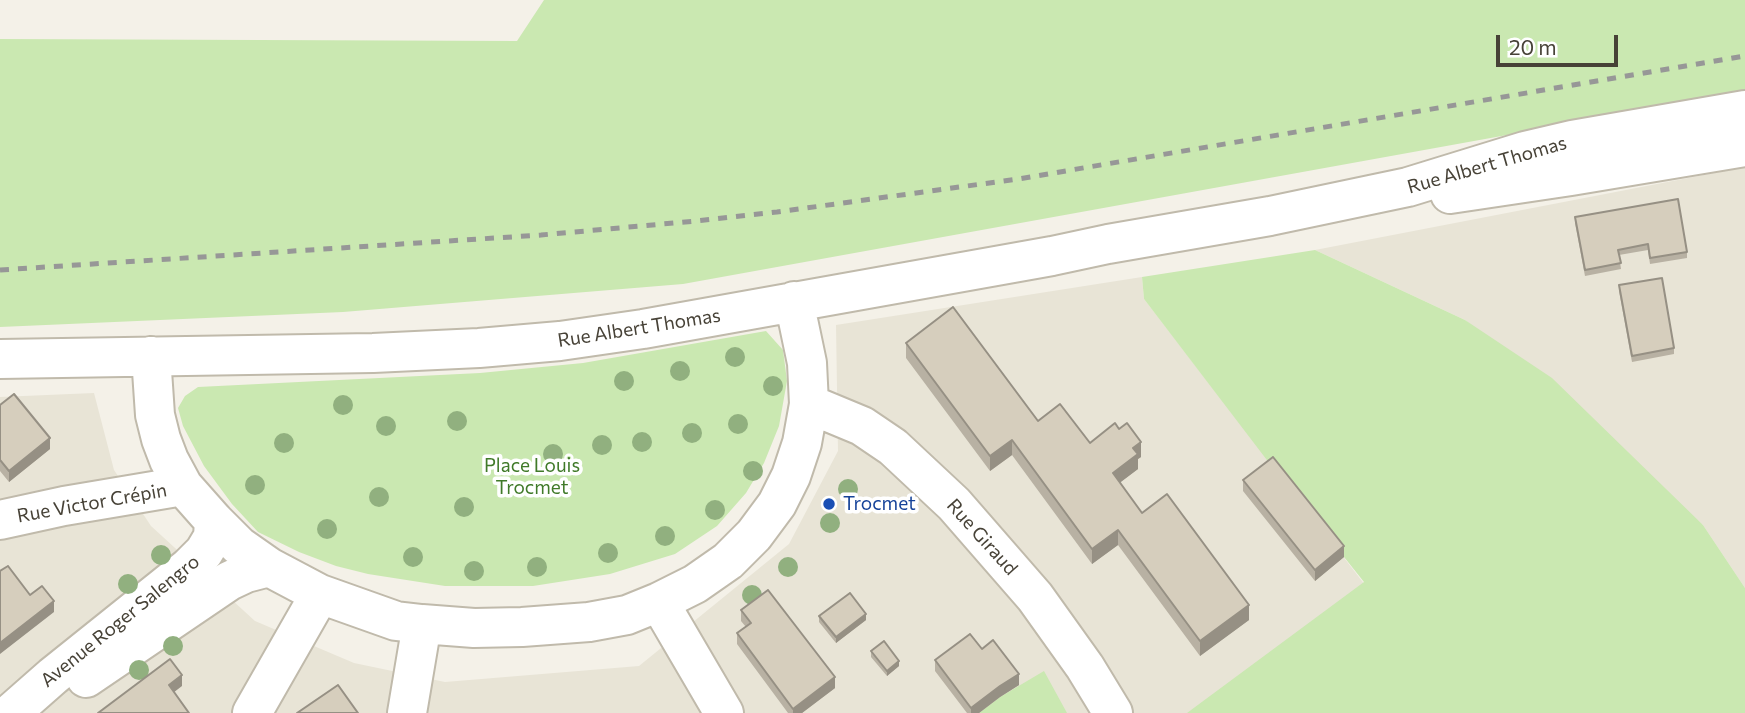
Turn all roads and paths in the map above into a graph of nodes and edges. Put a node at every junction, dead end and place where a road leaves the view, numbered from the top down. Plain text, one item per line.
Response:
1 (1745, 110) edge
2 (1745, 147) edge
3 (1270, 216) junction
4 (794, 301) junction
5 (152, 356) junction
6 (0, 359) edge
7 (809, 404) junction
8 (183, 486) junction
9 (0, 520) edge
10 (214, 521) junction
11 (269, 567) junction
12 (320, 594) junction
13 (659, 602) junction
14 (422, 624) junction
15 (11, 713) edge
16 (35, 713) edge
17 (252, 713) edge
18 (407, 713) edge
19 (724, 713) edge
20 (1113, 713) edge

1 - 3 street, Rue Albert Thomas
2 - 3 street, Rue Albert Thomas
3 - 4 street, Rue Albert Thomas
4 - 5 street, Rue Albert Thomas
4 - 7 street
5 - 6 street, Rue Albert Thomas
5 - 8 street
7 - 13 street
7 - 20 street, Rue Giraud
8 - 9 street, Rue Victor Crépin
8 - 10 street
10 - 11 street
10 - 15 street, Avenue Roger Salengro
11 - 12 street
11 - 16 street, Avenue Roger Salengro
12 - 14 street
12 - 17 street
13 - 14 street
13 - 19 street
14 - 18 street

